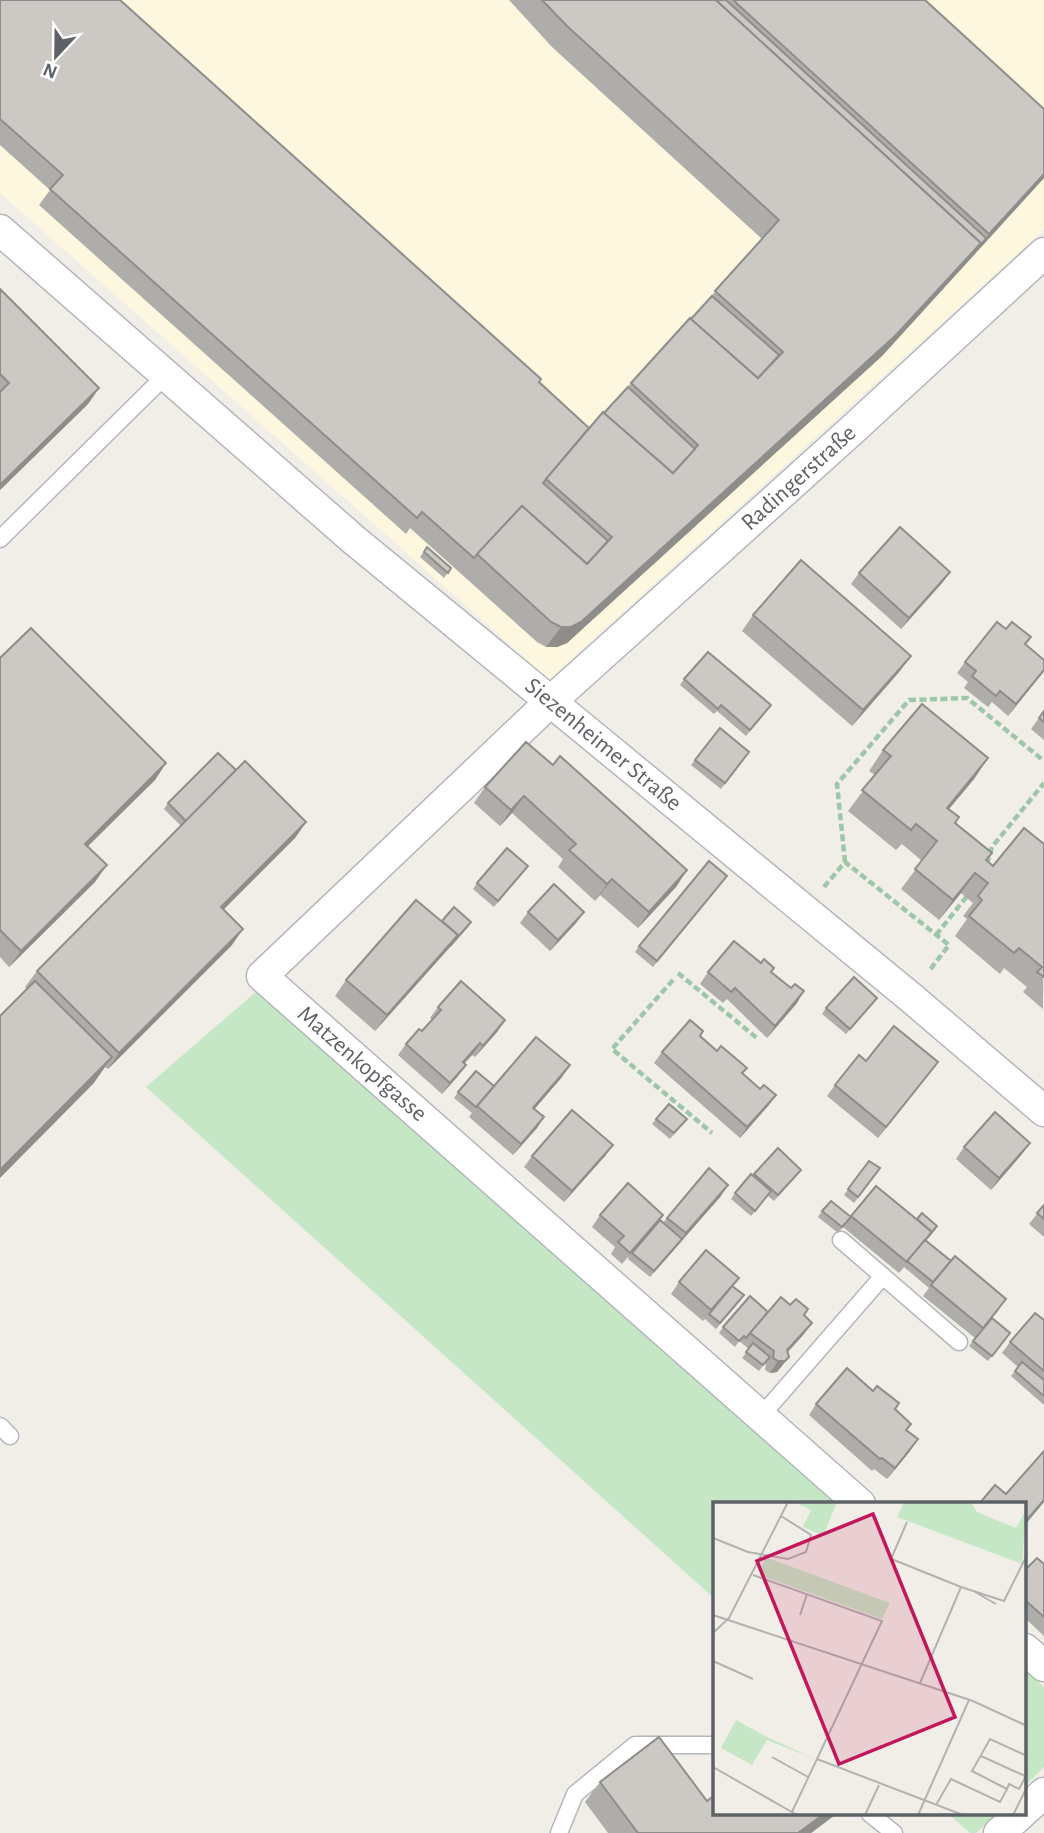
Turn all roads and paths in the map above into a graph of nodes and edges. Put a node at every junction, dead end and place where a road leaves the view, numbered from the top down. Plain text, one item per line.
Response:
1 (0, 230) edge
2 (1044, 253) edge
3 (167, 374) junction
4 (0, 539) edge
5 (550, 702) junction
6 (1044, 761) edge
7 (1044, 783) edge
8 (845, 862) junction
9 (985, 874) edge
10 (969, 895) edge
11 (806, 911) junction
12 (936, 935) junction
13 (678, 973) dead end
14 (673, 980) dead end
15 (909, 996) junction
16 (758, 1039) dead end
17 (1044, 1111) edge
18 (712, 1133) dead end
19 (841, 1240) dead end
20 (883, 1276) junction
21 (959, 1342) dead end
22 (761, 1416) junction
23 (858, 1502) edge
24 (1026, 1650) edge
25 (1044, 1666) edge
26 (713, 1745) edge
27 (1044, 1793) edge
28 (1026, 1809) edge
29 (871, 1815) edge
30 (1020, 1815) edge
31 (559, 1833) edge
32 (894, 1833) edge
33 (999, 1833) edge

1 - 3 street, Siezenheimer Straße
2 - 5 street, Radingerstraße
3 - 4 lane
3 - 5 street, Siezenheimer Straße
5 - 11 street, Siezenheimer Straße
5 - 22 street, Matzenkopfgasse
6 - 8 path
7 - 9 path
8 - 11 path
8 - 12 path
10 - 12 path
11 - 15 street, Siezenheimer Straße
12 - 15 path
13 - 16 path
14 - 18 path
15 - 17 street, Siezenheimer Straße
19 - 20 lane
20 - 21 lane
20 - 22 lane
22 - 23 street, Matzenkopfgasse
24 - 25 street
26 - 31 lane
27 - 28 street
29 - 32 lane
30 - 33 street

